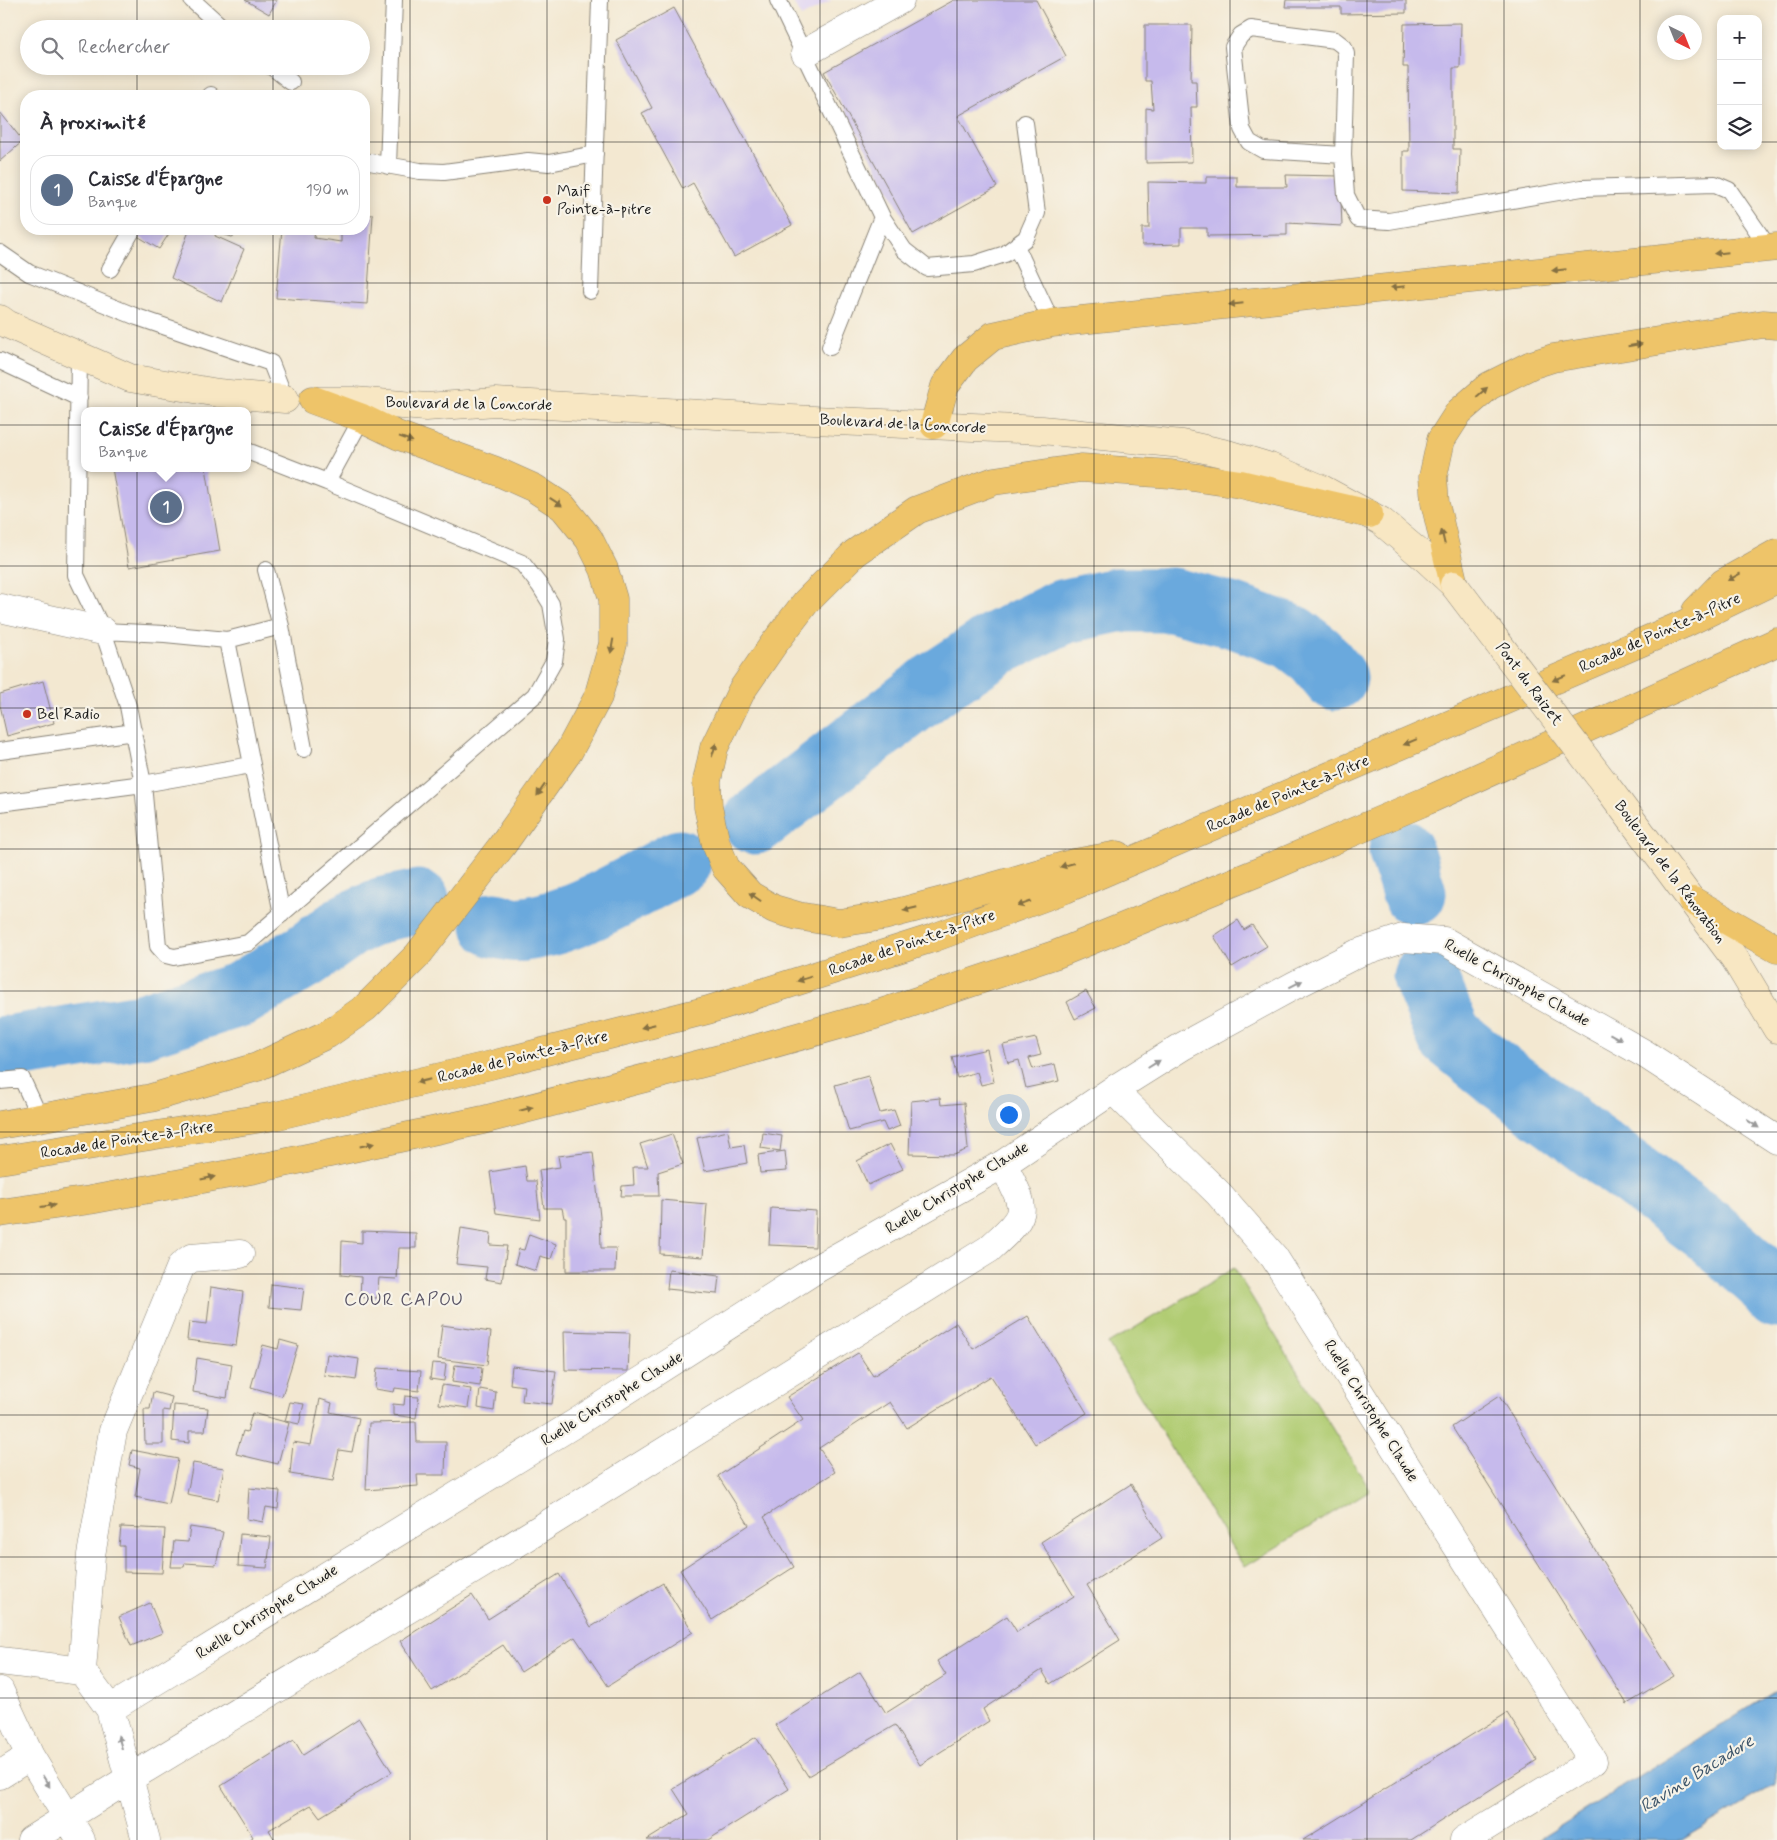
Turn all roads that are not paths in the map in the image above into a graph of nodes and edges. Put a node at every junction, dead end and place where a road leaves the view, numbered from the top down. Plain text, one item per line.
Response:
1 (192, 0) edge
2 (394, 0) edge
3 (600, 0) edge
4 (778, 0) edge
5 (900, 0) edge
6 (214, 20) edge
7 (805, 53) junction
8 (282, 75) edge
9 (291, 82) dead end
10 (1026, 122) dead end
11 (595, 154) junction
12 (1343, 155) junction
13 (370, 162) edge
14 (388, 166) junction
15 (882, 217) junction
16 (130, 235) edge
17 (1016, 246) junction
18 (1773, 248) edge
19 (0, 254) edge
20 (110, 269) dead end
21 (590, 291) dead end
22 (0, 319) edge
23 (1052, 323) junction
24 (1777, 324) edge
25 (830, 347) dead end
26 (79, 356) junction
27 (0, 361) edge
28 (79, 398) junction
29 (285, 399) joint
30 (313, 400) joint
31 (222, 402) edge
32 (362, 418) junction
33 (934, 425) junction
34 (251, 453) edge
35 (327, 482) junction
36 (1369, 514) junction
37 (1777, 553) edge
38 (266, 570) dead end
39 (1777, 579) edge
40 (1454, 585) junction
41 (0, 608) edge
42 (1684, 624) junction
43 (281, 626) junction
44 (103, 631) junction
45 (227, 640) junction
46 (1777, 642) edge
47 (1777, 655) edge
48 (1681, 685) junction
49 (134, 732) junction
50 (304, 749) dead end
51 (0, 751) edge
52 (252, 765) junction
53 (143, 784) junction
54 (1604, 784) joint
55 (0, 803) edge
56 (1166, 846) junction
57 (1693, 901) junction
58 (282, 914) junction
59 (1777, 950) edge
60 (1735, 959) junction
61 (1777, 1005) edge
62 (1777, 1029) edge
63 (0, 1081) edge
64 (1113, 1090) junction
65 (40, 1118) junction
66 (0, 1125) edge
67 (1777, 1140) edge
68 (0, 1160) edge
69 (1003, 1164) junction
70 (0, 1213) edge
71 (240, 1254) dead end
72 (0, 1661) edge
73 (82, 1671) junction
74 (0, 1691) edge
75 (110, 1709) junction
76 (30, 1756) junction
77 (0, 1775) edge
78 (130, 1778) junction
79 (68, 1817) junction
80 (31, 1840) edge
81 (81, 1840) edge
82 (146, 1840) edge
83 (1464, 1840) edge

1 - 6 lane
2 - 14 lane
3 - 11 lane
4 - 7 lane
5 - 7 street
7 - 15 lane
8 - 9 lane
10 - 17 lane
11 - 14 lane
11 - 21 lane
12 - 12 lane
12 - 18 lane
13 - 14 lane
15 - 17 lane
15 - 25 lane
16 - 20 lane
17 - 23 lane
18 -> 23 highway
19 - 29 lane
22 - 26 main road
23 - 33 highway
40 -> 24 highway
26 - 28 lane
26 - 31 main road
27 - 28 lane
28 - 44 lane
29 - 31 main road
30 - 32 highway
30 - 33 main road, Boulevard de la Concorde
32 - 35 lane
32 -> 65 highway
33 - 36 main road, Boulevard de la Concorde
34 - 35 lane
35 - 58 lane
36 - 40 main road, Boulevard de la Concorde
56 -> 36 highway
37 -> 42 highway
38 - 43 lane
39 - 42 highway, Rocade de Pointe-à-Pitre
40 - 54 main road, Pont du Raizet, bridge
41 - 44 street
42 -> 56 highway, Rocade de Pointe-à-Pitre
43 - 45 lane
43 - 50 lane
44 - 45 lane
44 - 49 lane
45 - 52 lane
46 - 48 highway
47 - 48 highway
70 -> 48 highway
49 - 51 lane
49 - 53 lane
52 - 53 lane
52 - 58 lane
53 - 55 lane
53 - 58 lane
54 - 57 main road, Boulevard de la Rénovation
56 -> 68 highway, Rocade de Pointe-à-Pitre
57 - 59 highway
57 - 60 main road, Boulevard de la Rénovation
60 - 61 main road, Boulevard de la Rénovation
60 - 62 main road, Boulevard de la Rénovation
63 - 65 lane
64 -> 67 street, Ruelle Christophe Claude
64 - 69 street, Ruelle Christophe Claude
64 - 83 street, Ruelle Christophe Claude
65 - 66 highway
69 - 75 street, Ruelle Christophe Claude
69 - 78 street
71 - 73 street
72 - 73 street
73 - 75 street
74 - 76 street
78 -> 75 street
76 - 77 street
76 -> 79 street
78 - 79 street
78 - 82 street
79 - 80 street
79 - 81 street

